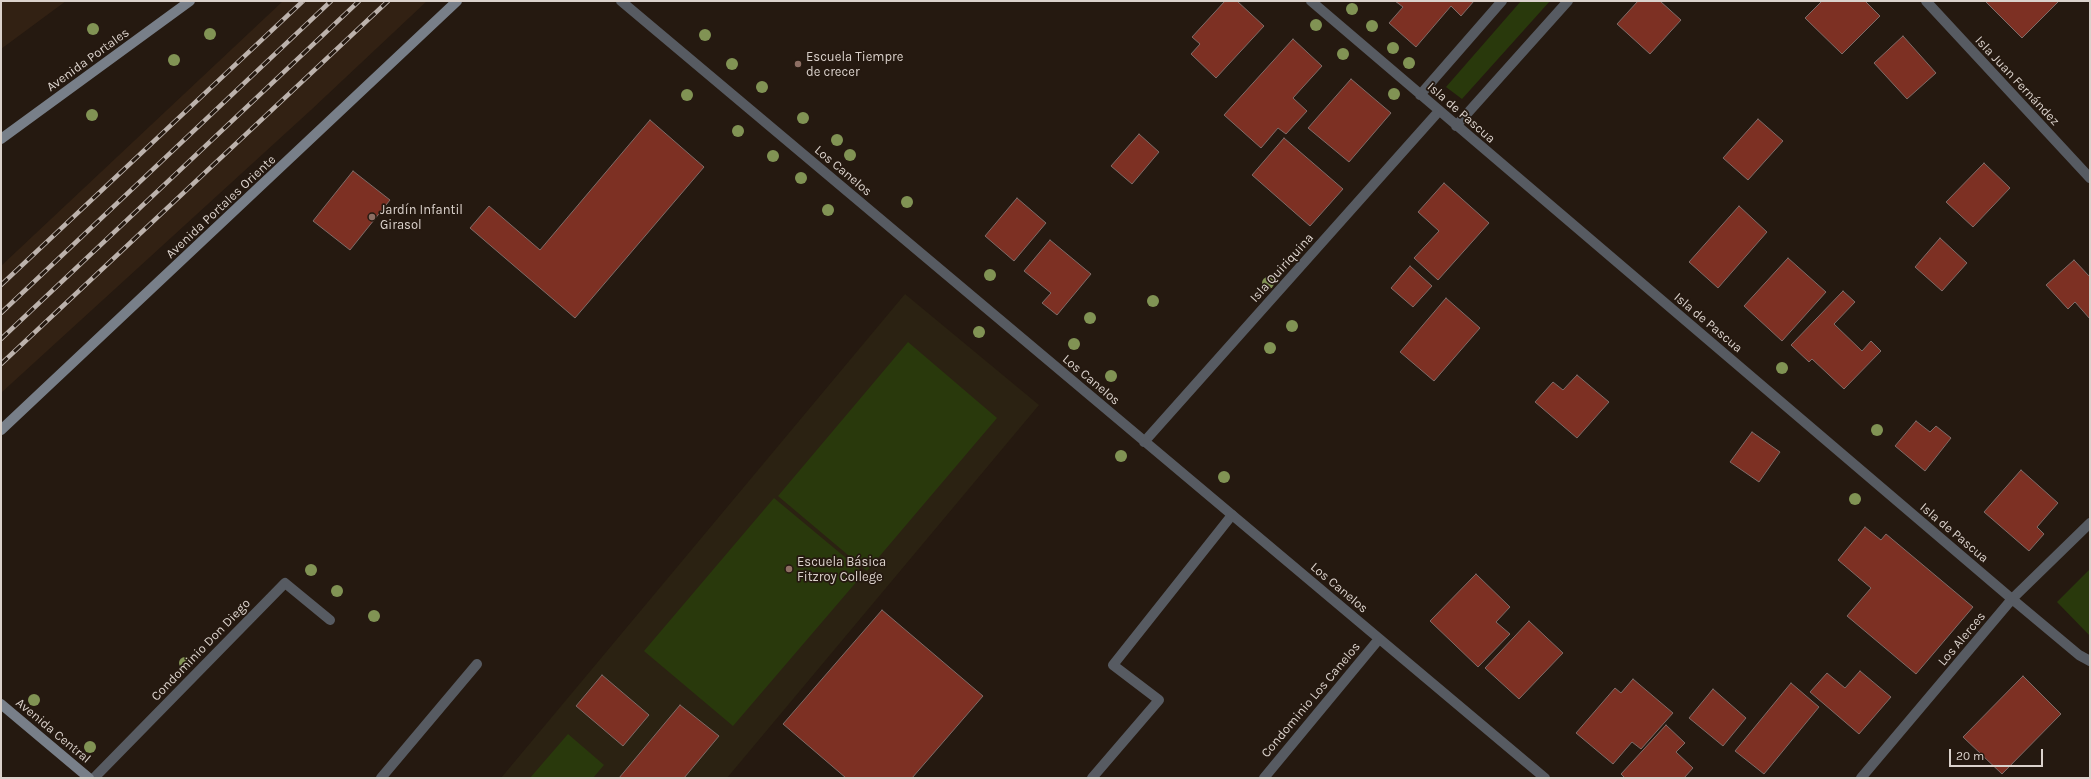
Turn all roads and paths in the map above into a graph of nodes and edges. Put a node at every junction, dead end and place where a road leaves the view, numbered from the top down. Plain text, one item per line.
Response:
1 (190, 1) edge
2 (457, 1) edge
3 (621, 1) edge
4 (1312, 1) edge
5 (1502, 1) edge
6 (1568, 1) edge
7 (1926, 1) edge
8 (1420, 95) junction
9 (1439, 111) junction
10 (1456, 126) junction
11 (1, 139) edge
12 (2090, 178) edge
13 (1, 430) edge
14 (1144, 442) junction
15 (1232, 516) junction
16 (2090, 523) edge
17 (2012, 599) junction
18 (330, 620) dead end
19 (1379, 639) junction
20 (2090, 661) edge
21 (476, 664) dead end
22 (1, 704) edge
23 (89, 778) edge
24 (94, 778) edge
25 (381, 778) edge
26 (1092, 778) edge
27 (1264, 778) edge
28 (1544, 778) edge
29 (1861, 778) edge

1 - 11 street, Avenida Portales
2 - 13 street, Avenida Portales Oriente
3 - 14 street, Los Canelos
4 - 8 street, Isla de Pascua
5 - 8 street
6 - 10 street
7 - 12 street, Isla Juan Fernández
8 - 9 street, Isla de Pascua
9 - 10 street, Isla de Pascua
9 - 14 street, Isla Quiriquina
10 - 17 street, Isla de Pascua
14 - 15 street, Los Canelos
15 - 19 street, Los Canelos
15 - 26 street
16 - 17 street, Los Alerces
17 - 20 street, Isla de Pascua
17 - 29 street, Los Alerces
18 - 24 street, Condominio Don Diego
19 - 27 street, Condominio Los Canelos
19 - 28 street, Los Canelos
21 - 25 street
22 - 23 street, Avenida Central

